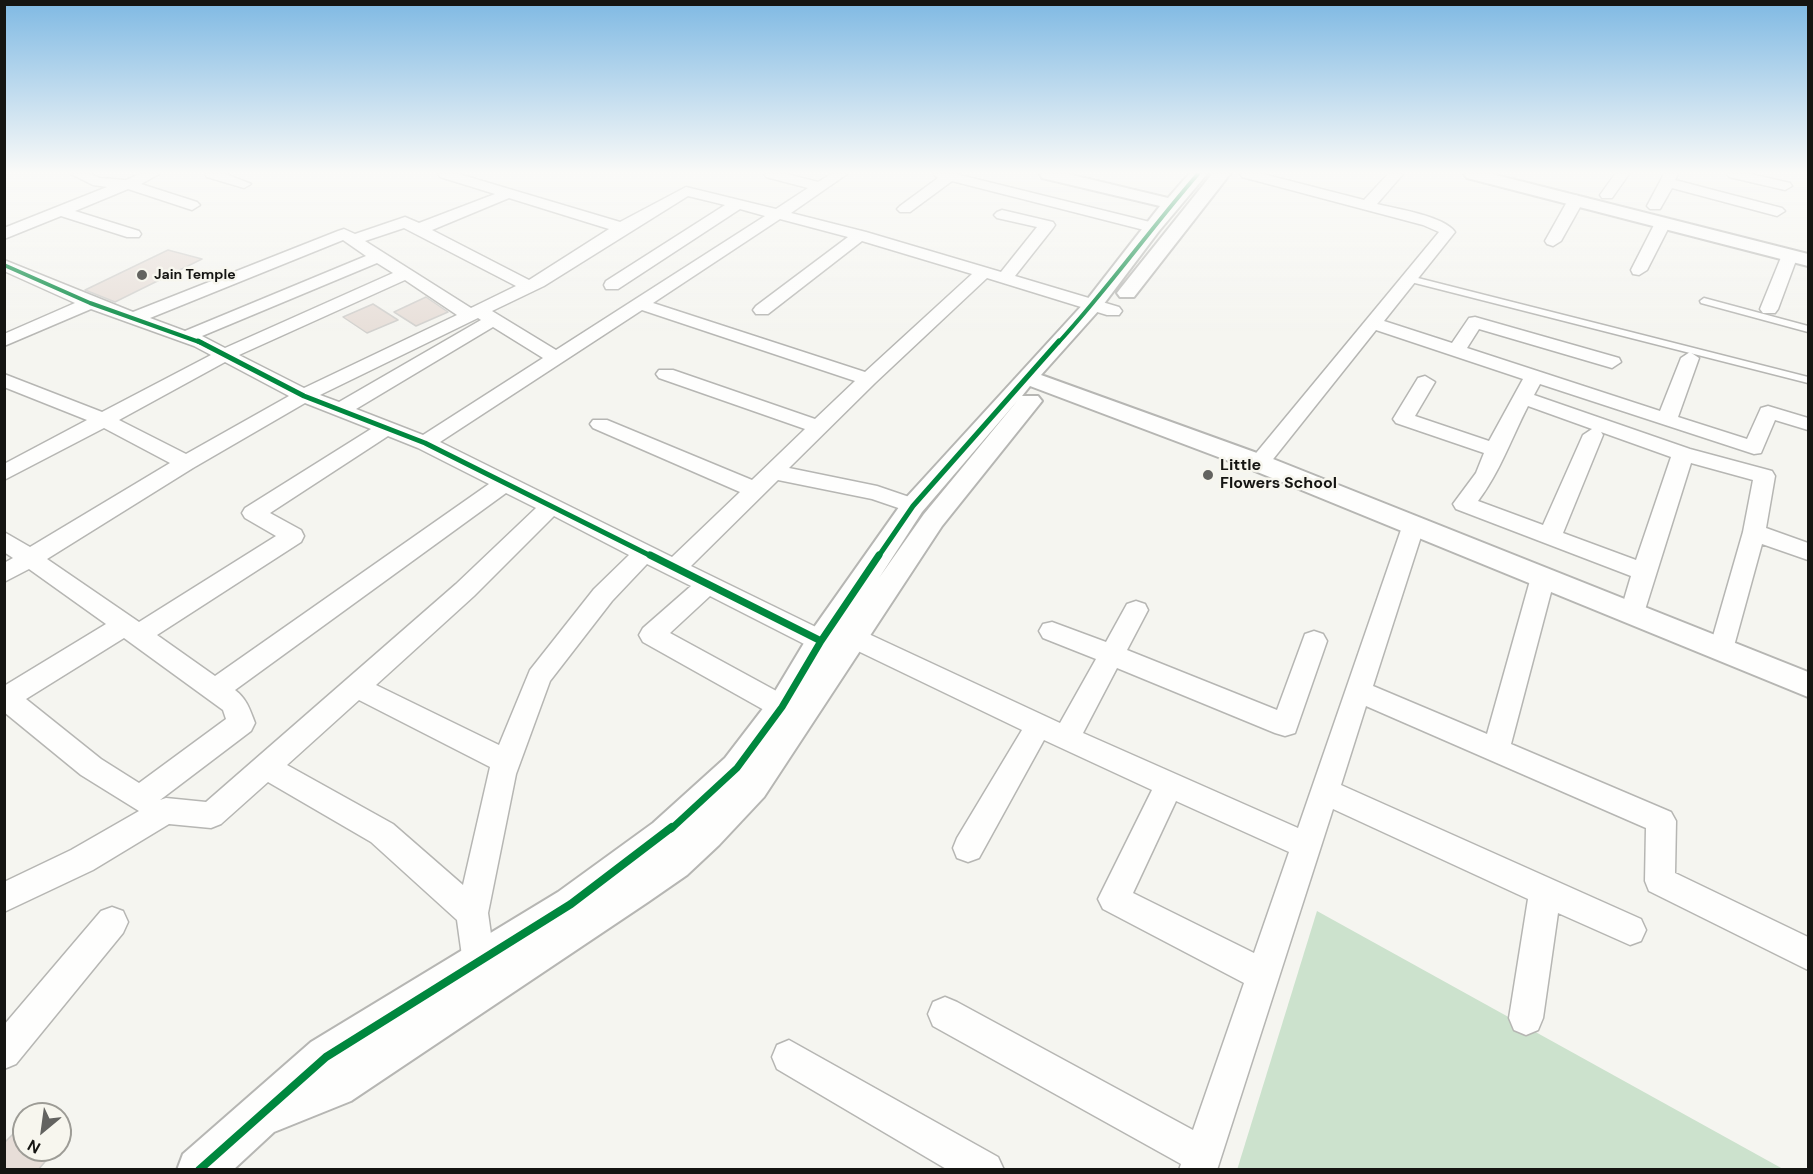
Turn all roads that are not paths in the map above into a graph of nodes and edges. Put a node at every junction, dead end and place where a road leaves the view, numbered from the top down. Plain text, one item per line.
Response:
1 (116, 229) edge
2 (331, 229) edge
3 (379, 229) edge
4 (420, 229) edge
5 (621, 229) edge
6 (699, 229) edge
7 (755, 229) edge
8 (836, 229) edge
9 (1044, 229) edge
10 (1151, 229) edge
11 (1173, 229) edge
12 (1444, 229) edge
13 (1560, 229) edge
14 (1654, 229) edge
15 (1704, 229) edge
16 (1726, 229) edge
17 (133, 234) dead end
18 (860, 235) junction
19 (348, 237) junction
20 (1553, 241) dead end
21 (1809, 246) edge
22 (1790, 255) junction
23 (377, 257) junction
24 (1809, 260) edge
25 (4, 265) edge
26 (1639, 270) dead end
27 (405, 274) junction
28 (982, 274) junction
29 (1410, 279) junction
30 (1003, 280) junction
31 (612, 285) dead end
32 (528, 286) junction
33 (1704, 301) dead end
34 (90, 303) junction
35 (639, 304) junction
36 (1103, 308) junction
37 (1769, 309) dead end
38 (762, 310) dead end
39 (480, 315) junction
40 (135, 318) junction
41 (1372, 323) junction
42 (1809, 329) edge
43 (7, 337) edge
44 (185, 337) junction
45 (1456, 351) junction
46 (226, 354) junction
47 (556, 358) junction
48 (1690, 358) dead end
49 (1612, 362) dead end
50 (666, 374) dead end
51 (1534, 377) junction
52 (4, 380) edge
53 (868, 380) junction
54 (1035, 380) junction
55 (1809, 380) edge
56 (1425, 382) dead end
57 (304, 396) junction
58 (1523, 398) junction
59 (340, 410) junction
60 (102, 419) junction
61 (1667, 420) junction
62 (600, 424) dead end
63 (1809, 424) edge
64 (819, 427) junction
65 (387, 428) junction
66 (1593, 435) dead end
67 (425, 443) junction
68 (1496, 450) junction
69 (1683, 454) junction
70 (186, 463) junction
71 (1259, 463) junction
72 (773, 472) junction
73 (4, 473) edge
74 (505, 483) junction
75 (755, 490) junction
76 (551, 506) junction
77 (913, 507) junction
78 (1414, 524) junction
79 (1754, 532) junction
80 (1550, 536) junction
81 (4, 540) edge
82 (1809, 552) edge
83 (644, 553) junction
84 (33, 559) junction
85 (675, 568) junction
86 (1644, 572) junction
87 (4, 574) edge
88 (1543, 577) junction
89 (707, 585) junction
90 (1136, 610) dead end
91 (1632, 613) junction
92 (132, 630) junction
93 (1052, 631) dead end
94 (835, 635) junction
95 (1314, 641) dead end
96 (1722, 650) junction
97 (1111, 655) junction
98 (1809, 685) edge
99 (356, 687) junction
100 (216, 690) junction
101 (1359, 691) junction
102 (6, 699) edge
103 (782, 707) junction
104 (1039, 725) junction
105 (1066, 738) junction
106 (1497, 750) junction
107 (506, 762) junction
108 (266, 767) junction
109 (1169, 785) junction
110 (1324, 791) junction
111 (1307, 846) junction
112 (968, 848) dead end
113 (1545, 891) junction
114 (4, 898) edge
115 (472, 913) junction
116 (112, 922) dead end
117 (1630, 930) dead end
118 (1809, 954) edge
119 (479, 963) junction
120 (1263, 975) junction
121 (945, 1014) dead end
122 (1526, 1018) dead end
123 (4, 1052) edge
124 (789, 1057) dead end
125 (255, 1120) junction
126 (1201, 1163) edge
127 (199, 1170) edge
128 (985, 1170) edge

1 - 17 street
2 - 19 street
3 - 19 street
4 - 32 street
5 - 32 street
6 - 31 street
7 - 35 street
8 - 18 street
9 - 30 street
10 - 36 street
11 - 36 street
12 - 29 street
13 - 20 street
14 - 26 street
15 - 22 street
16 - 21 street
18 - 28 street
18 - 38 street
19 - 23 street
19 - 40 street
22 - 24 street
22 - 37 street
23 - 27 street
23 - 44 street
25 - 34 street
27 - 39 street
27 - 46 street
28 - 30 street
28 - 53 street
29 - 41 street
29 - 55 lane
30 - 36 street
32 - 39 street
33 - 42 lane
34 - 40 street
34 - 43 street
35 - 47 street
35 - 53 street
36 - 54 street
39 - 47 street
39 - 57 street
39 - 59 street
40 - 44 street
41 - 45 street
41 - 71 street
44 - 46 street
45 - 49 street
45 - 51 street
46 - 57 street
46 - 60 street
47 - 67 street
48 - 61 street
50 - 64 street
51 - 58 street
51 - 61 street
52 - 60 street
53 - 64 street
54 - 71 street
54 - 77 street
54 - 94 street
56 - 68 street
57 - 59 street
57 - 70 street
58 - 68 street
58 - 69 street
59 - 65 street
60 - 70 street
60 - 73 street
61 - 63 street
62 - 75 street
64 - 72 street
65 - 67 street
65 - 92 street
66 - 80 street
67 - 74 street
68 - 80 street
69 - 79 street
69 - 86 street
70 - 84 street
71 - 78 street
72 - 75 street
72 - 77 street
74 - 76 street
74 - 100 street
75 - 85 street
76 - 83 street
76 - 99 street
77 - 94 street
78 - 88 street
78 - 101 street
79 - 82 street
79 - 96 street
80 - 86 street
81 - 84 street
83 - 85 street
83 - 107 street
84 - 87 street
84 - 92 street
85 - 89 street
86 - 91 street
88 - 91 street
88 - 106 street
89 - 94 street
89 - 103 street
90 - 97 street
91 - 96 street
92 - 100 street
92 - 102 street
93 - 97 street
94 - 103 street
94 - 104 street
94 - 125 street
95 - 97 street
96 - 98 street
97 - 105 street
99 - 107 street
99 - 108 street
100 - 102 street
101 - 106 street
101 - 110 street
103 - 119 street
104 - 105 street
104 - 112 street
105 - 109 street
106 - 118 street
107 - 115 street
108 - 114 street
108 - 115 street
109 - 111 street
109 - 120 street
110 - 111 street
110 - 113 street
111 - 120 street
113 - 117 street
113 - 122 street
115 - 119 street
116 - 123 street
119 - 125 street
120 - 126 street
121 - 126 street
124 - 128 street
125 - 127 street

